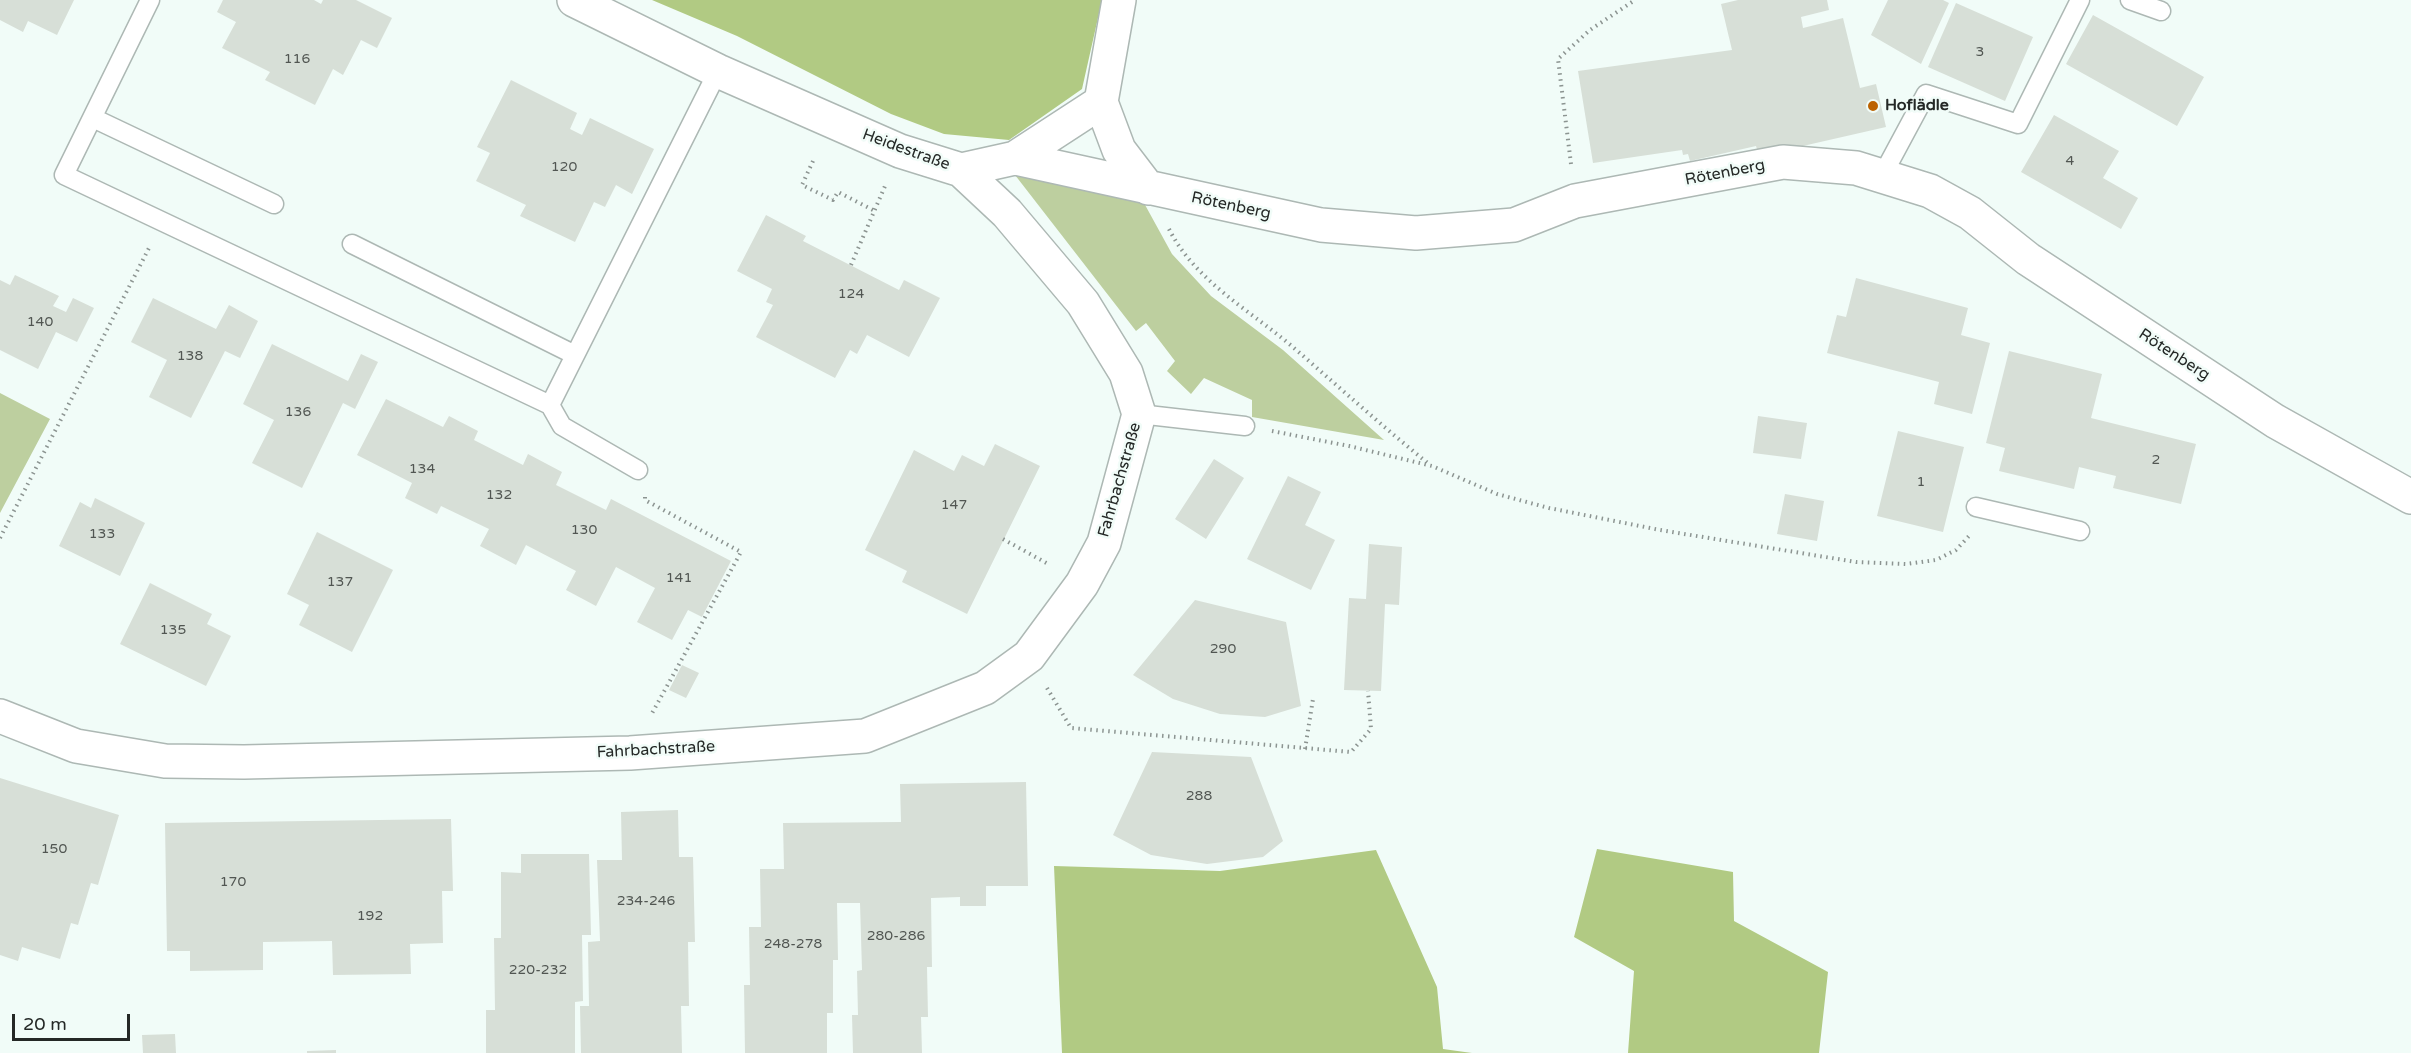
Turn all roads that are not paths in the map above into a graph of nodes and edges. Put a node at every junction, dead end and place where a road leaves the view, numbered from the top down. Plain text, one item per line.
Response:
1 (150, 0) edge
2 (574, 0) edge
3 (1119, 0) edge
4 (2080, 0) edge
5 (2130, 0) edge
6 (2161, 11) dead end
7 (718, 71) junction
8 (1101, 102) junction
9 (93, 118) junction
10 (1015, 158) junction
11 (961, 170) junction
12 (1882, 176) junction
13 (1148, 188) junction
14 (274, 204) dead end
15 (352, 244) dead end
16 (575, 355) junction
17 (550, 405) junction
18 (1139, 414) junction
19 (1245, 426) road end
20 (638, 470) road end
21 (2411, 497) edge
22 (1976, 507) road end
23 (2080, 531) dead end
24 (0, 716) edge

1 - 9 lane
2 - 7 street, Heidestraße
3 - 8 street
4 - 12 lane
5 - 6 lane
7 - 11 street, Heidestraße
7 - 16 lane
8 - 10 street
8 - 13 street
9 - 14 lane
9 - 17 lane
10 - 11 street, Rötenberg
10 - 13 street, Rötenberg
11 - 18 street, Heidestraße
12 - 13 street, Rötenberg
12 - 21 street, Rötenberg
15 - 16 lane
16 - 17 lane
17 - 20 lane
18 - 19 lane
18 - 24 street, Fahrbachstraße
22 - 23 lane

